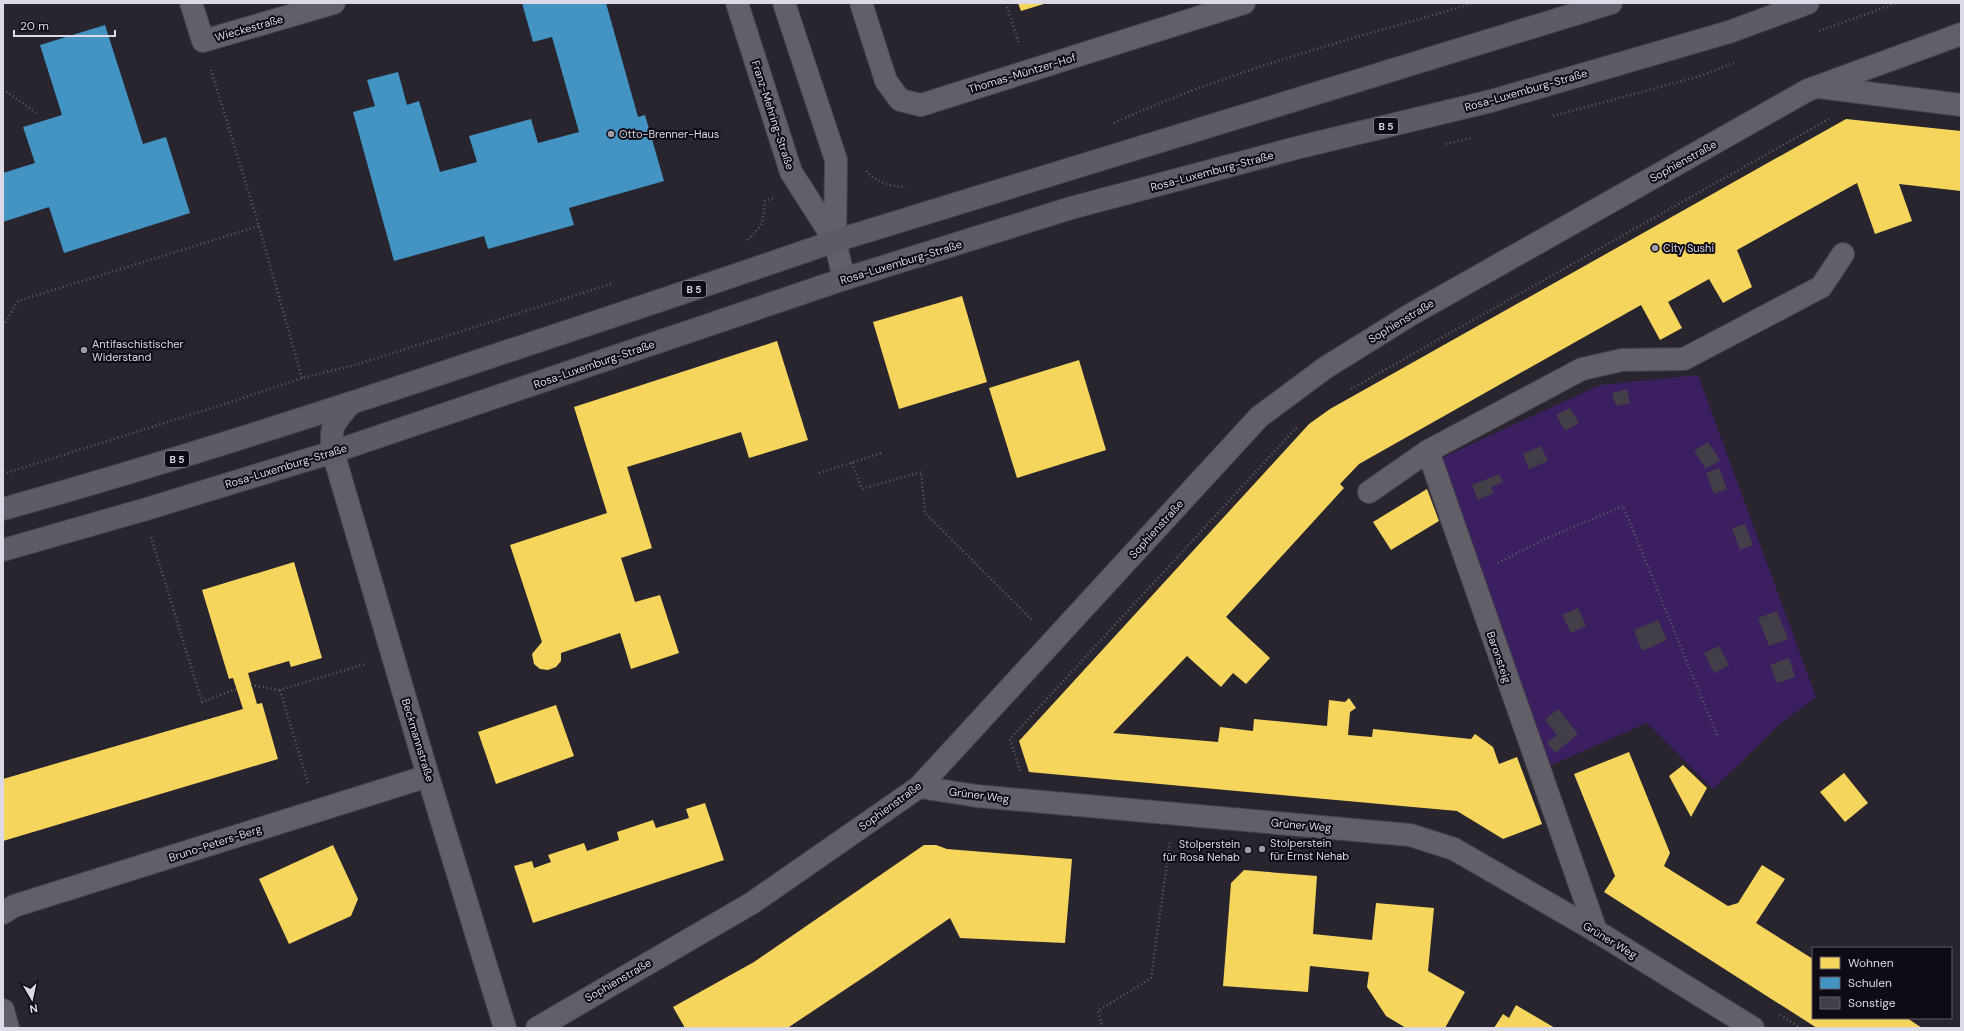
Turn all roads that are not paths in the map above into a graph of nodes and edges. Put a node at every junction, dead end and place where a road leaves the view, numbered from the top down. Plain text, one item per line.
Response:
1 (191, 3) edge
2 (334, 3) edge
3 (738, 3) edge
4 (784, 3) edge
5 (861, 3) edge
6 (1244, 3) edge
7 (1611, 3) edge
8 (1808, 3) edge
9 (1961, 34) edge
10 (1818, 86) junction
11 (1961, 105) edge
12 (835, 240) junction
13 (1843, 254) dead end
14 (844, 279) junction
15 (350, 404) junction
16 (1428, 451) junction
17 (333, 452) junction
18 (1369, 492) dead end
19 (3, 510) edge
20 (3, 550) edge
21 (428, 776) junction
22 (919, 787) junction
23 (3, 912) edge
24 (1596, 931) junction
25 (3, 1010) edge
26 (8, 1028) edge
27 (505, 1028) edge
28 (537, 1028) edge
29 (1753, 1028) edge

1 - 2 street, Wieckestraße
3 - 12 street, Franz-Mehring-Straße
4 - 12 street, Franz-Mehring-Straße
5 - 6 street, Thomas-Müntzer-Hof
7 - 12 main road, B 5
8 - 14 main road, Rosa-Luxemburg-Straße / B 5
9 - 10 street, Sophienstraße
10 - 11 street
10 - 22 street, Sophienstraße
12 - 14 street, Franz-Mehring-Straße
12 - 15 main road, B 5
13 - 16 street
14 - 17 main road, Rosa-Luxemburg-Straße / B 5
15 - 17 main road
15 - 19 main road, B 5
16 - 18 street
16 - 24 street, Baronsteig
17 - 20 main road, Rosa-Luxemburg-Straße / B 5
17 - 21 street, Beckmannstraße
21 - 23 street, Bruno-Peters-Berg
21 - 27 street, Beckmannstraße
22 - 24 street, Grüner Weg
22 - 28 street, Sophienstraße
24 - 29 street, Grüner Weg
25 - 26 street

